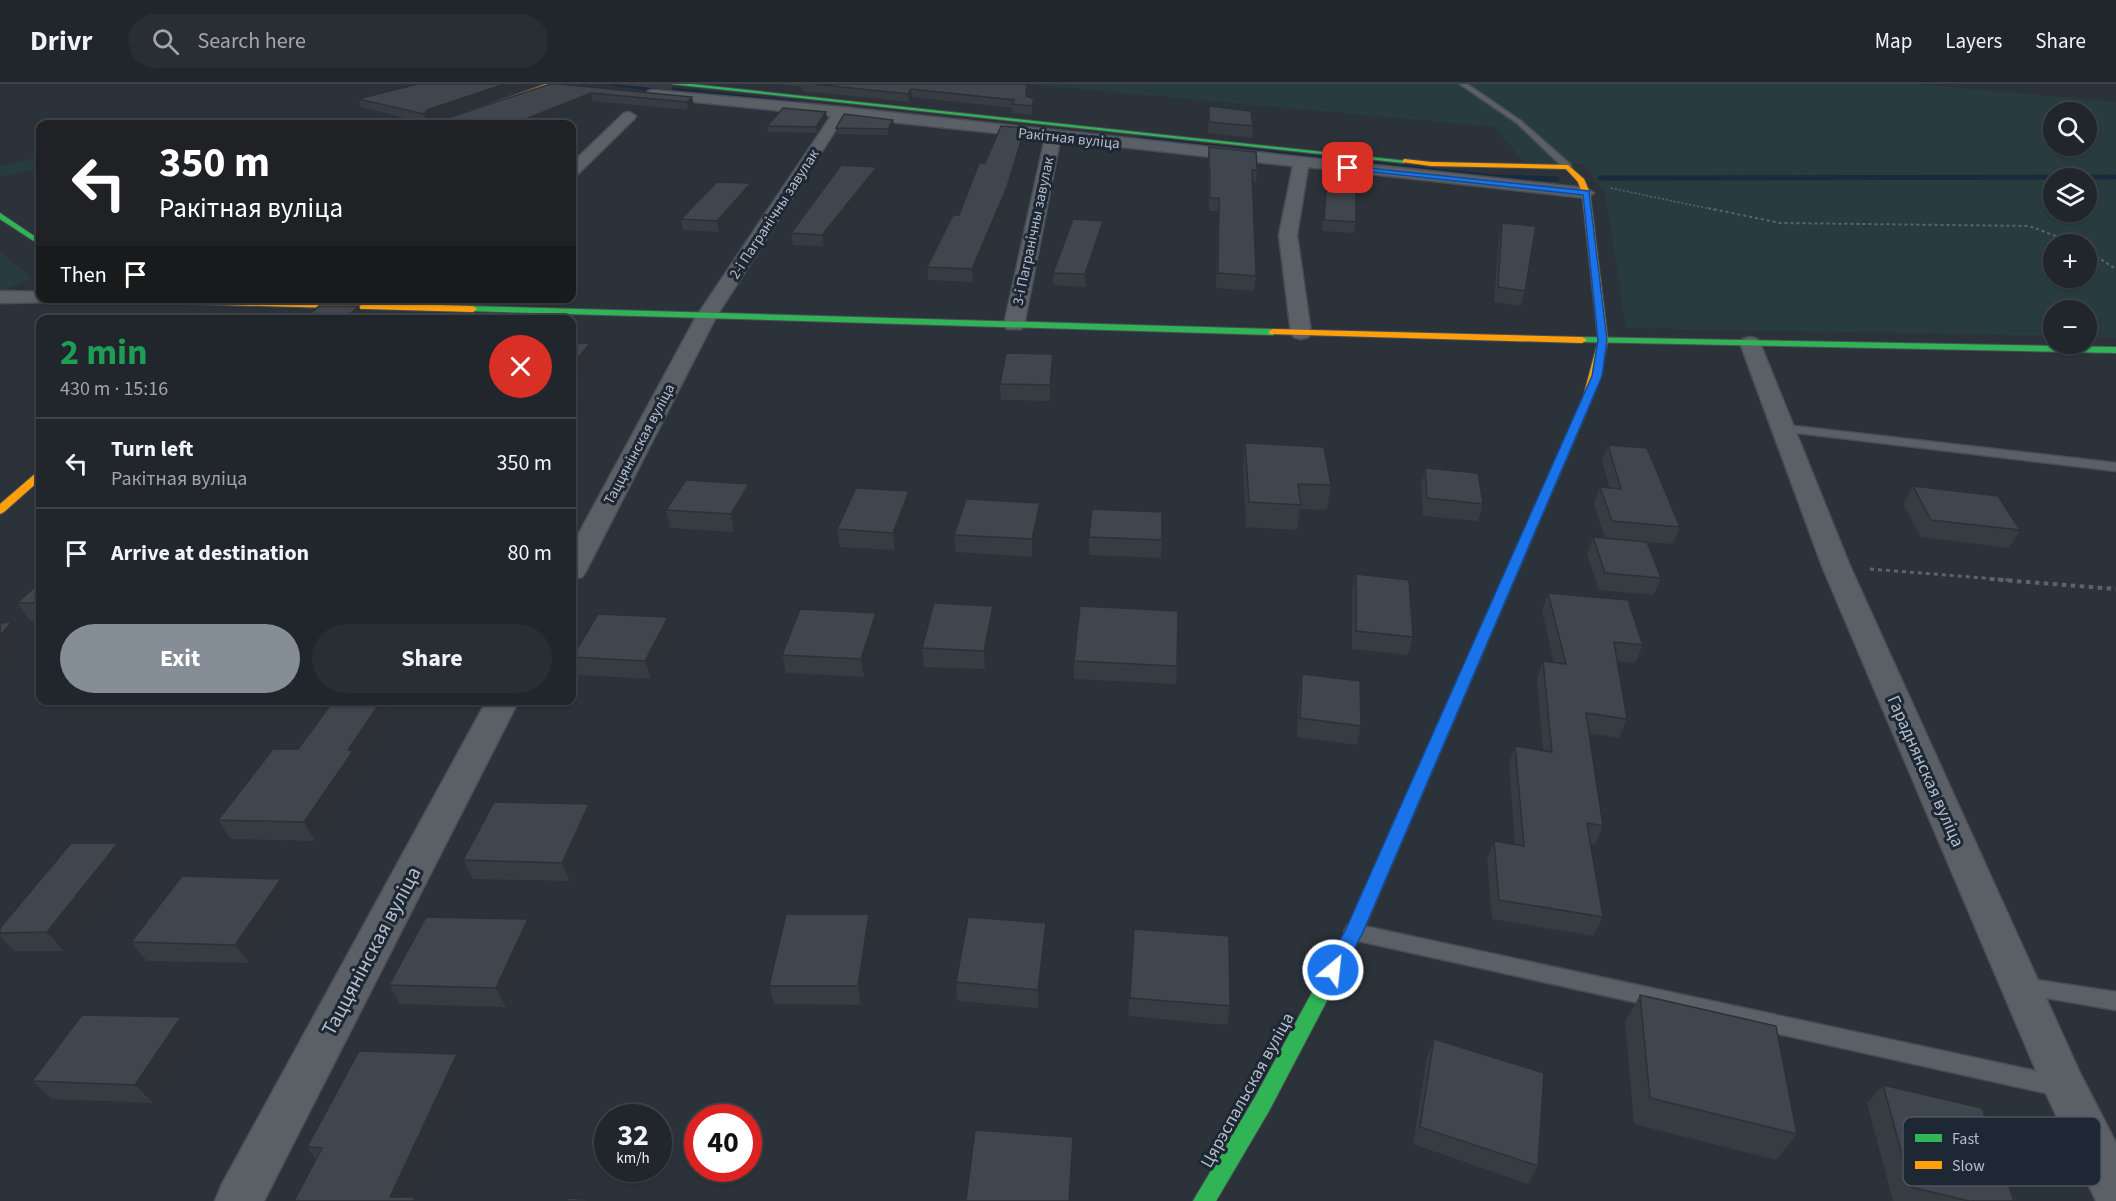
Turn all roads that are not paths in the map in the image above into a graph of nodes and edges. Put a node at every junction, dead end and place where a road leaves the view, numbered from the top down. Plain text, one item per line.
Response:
1 (554, 84) edge
2 (674, 84) edge
3 (1463, 84) edge
4 (633, 92) edge
5 (841, 111) junction
6 (629, 116) dead end
7 (449, 120) edge
8 (1053, 136) junction
9 (1301, 163) junction
10 (576, 167) edge
11 (1568, 167) junction
12 (1584, 187) junction
13 (0, 215) edge
14 (36, 238) edge
15 (0, 297) edge
16 (36, 298) edge
17 (152, 303) edge
18 (331, 303) edge
19 (228, 304) joint
20 (706, 316) junction
21 (1014, 325) junction
22 (1301, 333) junction
23 (1603, 340) junction
24 (1750, 343) junction
25 (2116, 350) edge
26 (1785, 429) junction
27 (2116, 467) edge
28 (36, 478) edge
29 (0, 510) edge
30 (576, 563) edge
31 (500, 705) edge
32 (1354, 932) junction
33 (2020, 986) junction
34 (2116, 1001) edge
35 (2065, 1087) junction
36 (2080, 1117) edge
37 (2101, 1161) edge
38 (2116, 1192) edge
39 (239, 1201) edge
40 (1204, 1201) edge

1 - 7 street
2 - 11 street, Ракітная вуліца
3 - 11 lane
4 - 5 street, Ракітная вуліца
5 - 8 street, Ракітная вуліца
5 - 20 street, 2-і Пагранічны завулак
6 - 10 street
8 - 9 street, Ракітная вуліца
8 - 21 street, 3-і Пагранічны завулак
9 - 12 street, Ракітная вуліца
9 - 22 street
11 - 12 street
12 - 23 street, Цярэспальская вуліца
13 - 14 street
15 - 16 street
17 - 19 street
18 - 19 street
18 - 20 street
20 - 21 street
20 - 30 street, Таццянінская вуліца
21 - 22 street
22 - 23 street
23 - 24 street
23 - 32 street, Цярэспальская вуліца
24 - 25 street
24 - 26 street, Гараднянская вуліца
26 - 27 lane
26 - 33 street, Гараднянская вуліца
28 - 29 street
31 - 39 street, Таццянінская вуліца
32 - 35 lane
32 - 40 street, Цярэспальская вуліца
33 - 34 lane
33 - 35 street, Гараднянская вуліца
35 - 36 street, Гараднянская вуліца
37 - 38 street, Гараднянская вуліца

